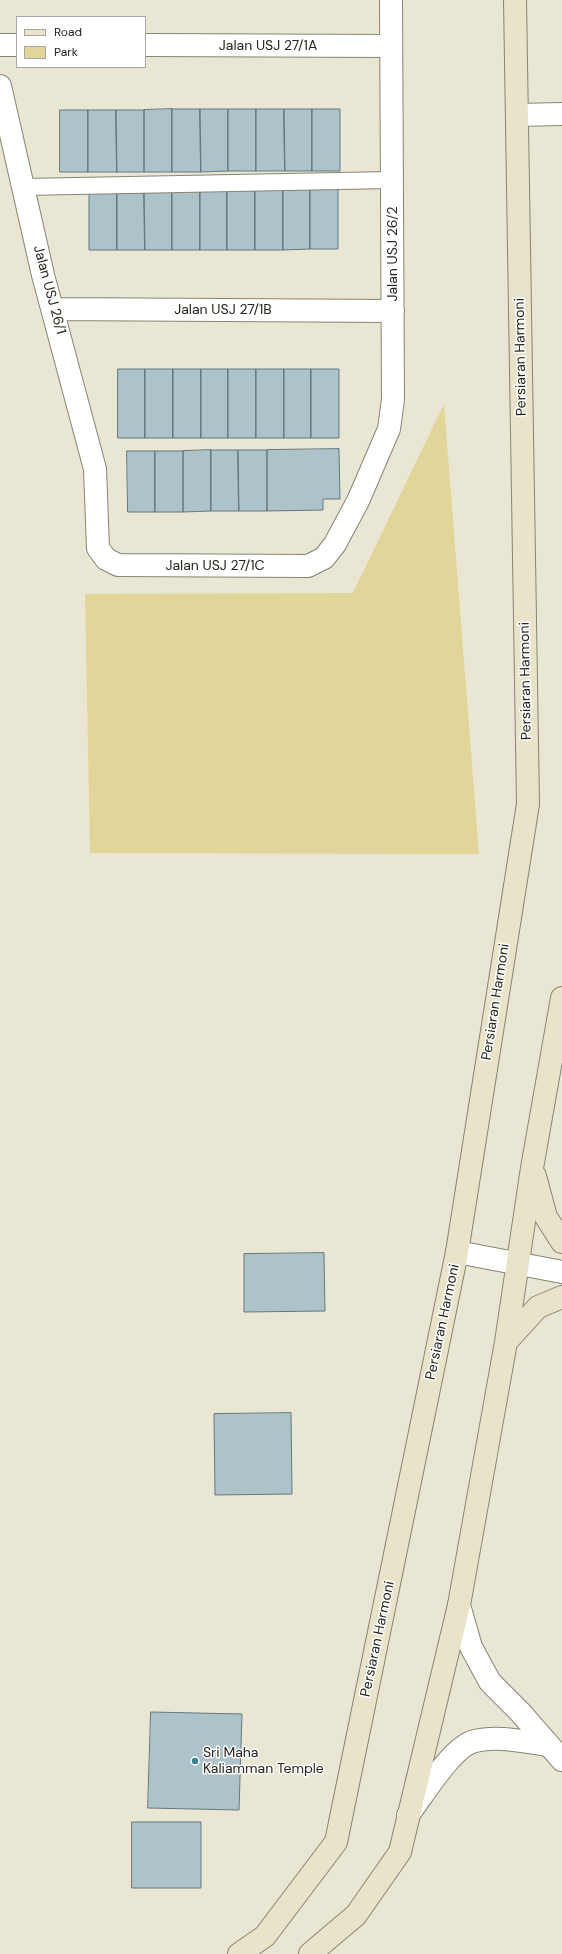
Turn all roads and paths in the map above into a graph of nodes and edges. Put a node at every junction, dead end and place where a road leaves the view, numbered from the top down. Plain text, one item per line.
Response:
1 (391, 0) edge
2 (515, 0) edge
3 (0, 45) edge
4 (16, 45) edge
5 (146, 45) edge
6 (391, 46) junction
7 (0, 86) edge
8 (562, 114) edge
9 (517, 115) junction
10 (392, 180) junction
11 (23, 187) junction
12 (53, 309) junction
13 (393, 311) junction
14 (97, 495) joint
15 (358, 501) joint
16 (562, 998) edge
17 (532, 1168) junction
18 (562, 1242) edge
19 (457, 1252) junction
20 (519, 1263) junction
21 (562, 1272) edge
22 (562, 1297) edge
23 (506, 1342) junction
24 (459, 1605) junction
25 (555, 1752) edge
26 (408, 1815) junction
27 (239, 1954) edge
28 (310, 1954) edge

1 - 6 street, Jalan USJ 26/2
2 - 9 main road, Persiaran Harmoni
3 - 4 street
5 - 6 street, Jalan USJ 27/1A
6 - 10 street, Jalan USJ 26/2
7 - 11 street, Jalan USJ 26/1
8 - 9 street
9 - 19 main road, Persiaran Harmoni
10 - 11 lane
10 - 13 street, Jalan USJ 26/2
11 - 12 street, Jalan USJ 26/1
12 - 13 street, Jalan USJ 27/1B
12 - 14 street, Jalan USJ 26/1
13 - 15 street, Jalan USJ 26/2
14 - 15 street, Jalan USJ 27/1C
16 - 17 main road
17 - 18 main road
17 - 20 main road
19 - 20 street
19 - 27 main road, Persiaran Harmoni
20 - 21 street
20 - 23 main road
22 - 23 main road
23 - 24 main road
24 - 25 street
24 - 26 main road
25 - 26 street
26 - 28 main road

